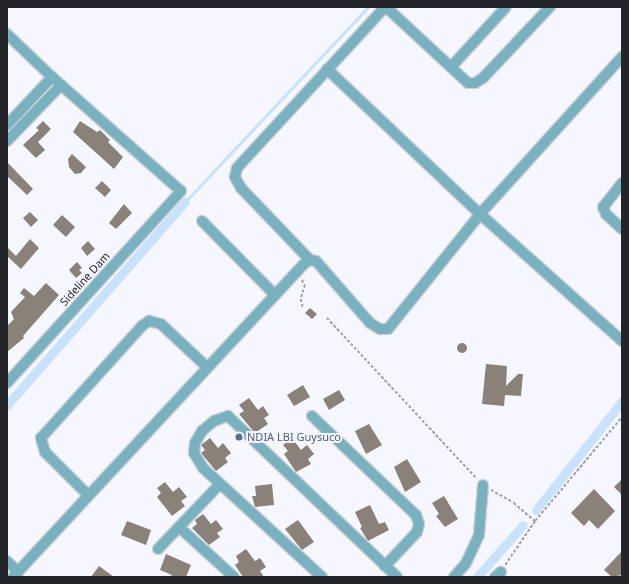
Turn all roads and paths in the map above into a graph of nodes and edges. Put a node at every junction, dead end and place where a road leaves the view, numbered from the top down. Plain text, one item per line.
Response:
1 (386, 7) edge
2 (506, 7) edge
3 (550, 7) edge
4 (7, 34) edge
5 (622, 57) edge
6 (451, 66) junction
7 (327, 69) junction
8 (52, 77) junction
9 (61, 85) junction
10 (7, 125) edge
11 (7, 141) edge
12 (622, 183) edge
13 (480, 214) junction
14 (202, 221) dead end
15 (622, 229) edge
16 (310, 260) junction
17 (296, 272) junction
18 (274, 294) junction
19 (303, 308) dead end
20 (327, 318) dead end
21 (622, 341) edge
22 (207, 367) junction
23 (7, 383) edge
24 (312, 416) dead end
25 (622, 417) edge
26 (220, 484) junction
27 (483, 485) junction
28 (88, 495) junction
29 (535, 521) junction
30 (179, 527) junction
31 (158, 550) dead end
32 (7, 561) edge
33 (385, 566) junction
34 (498, 574) edge
35 (15, 575) edge
36 (234, 577) edge
37 (322, 577) edge
38 (397, 577) edge
39 (454, 577) edge

1 - 6 street
1 - 7 street
2 - 6 street
3 - 6 street
4 - 8 street
5 - 13 street
7 - 13 street
7 - 16 street
8 - 9 street
8 - 10 street
9 - 11 street
9 - 23 street, Sideline Dam
12 - 15 street
13 - 16 street
13 - 21 street
14 - 18 street
16 - 17 street
17 - 18 street
17 - 19 path
18 - 22 street
20 - 27 path
22 - 28 street
22 - 28 street
24 - 33 street
25 - 29 path
26 - 30 street
26 - 33 street
26 - 37 street
27 - 29 path
27 - 39 street
28 - 35 street
29 - 34 path
30 - 31 street
30 - 36 street
32 - 35 street
33 - 38 street

